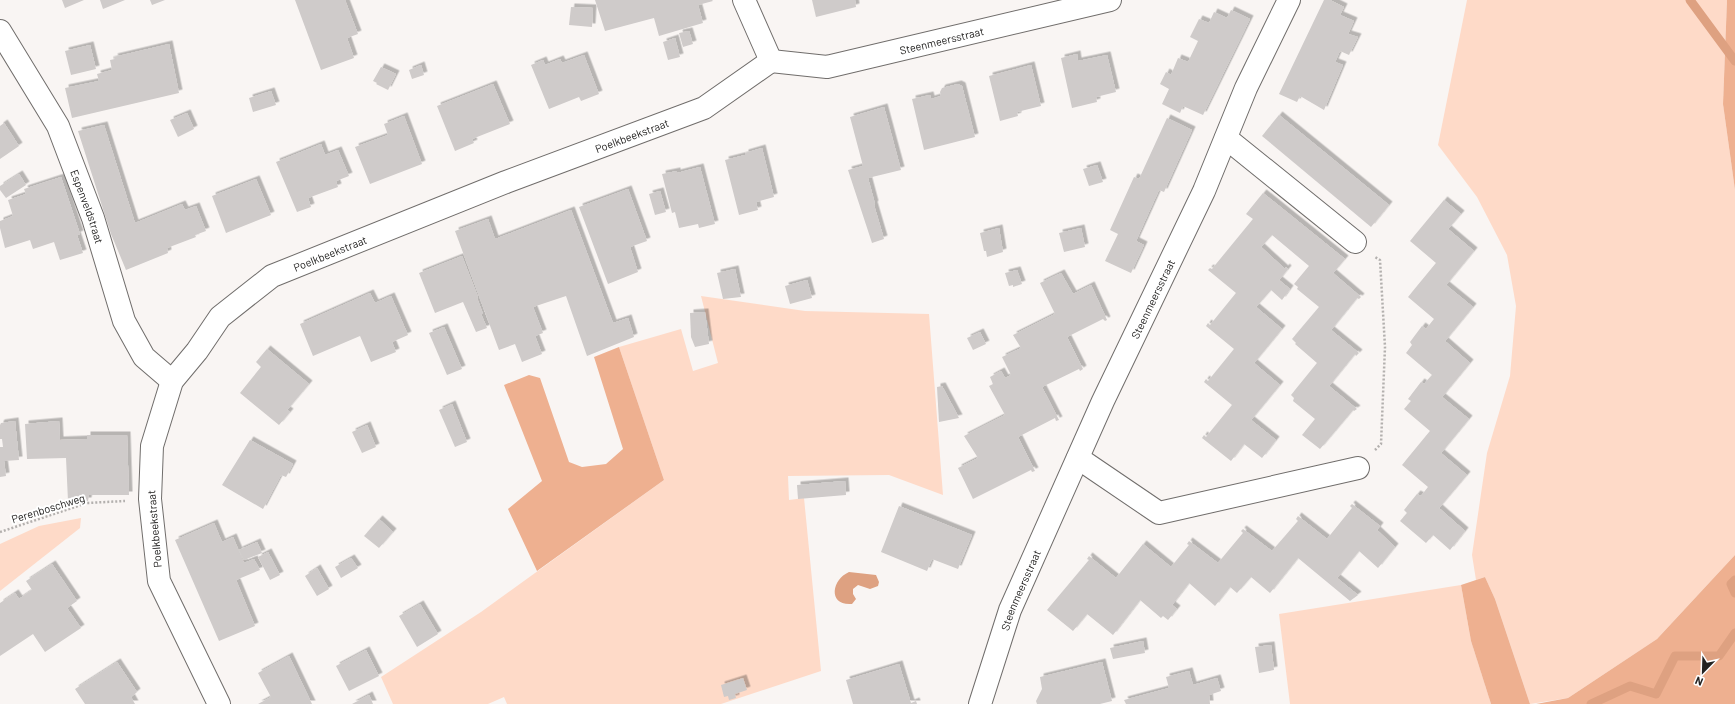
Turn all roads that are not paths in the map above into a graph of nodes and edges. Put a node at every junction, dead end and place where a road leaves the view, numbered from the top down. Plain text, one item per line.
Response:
1 (744, 0) edge
2 (1110, 0) edge
3 (1289, 0) edge
4 (0, 30) edge
5 (771, 61) junction
6 (1226, 138) junction
7 (1354, 242) road end
8 (172, 381) junction
9 (1078, 458) junction
10 (1358, 468) road end
11 (219, 704) edge
12 (980, 704) edge

1 - 5 street
2 - 5 street, Steenmeersstraat
3 - 6 street, Steenmeersstraat
4 - 8 street, Espenveldstraat
5 - 8 street, Poelkbeekstraat
6 - 7 street
6 - 9 street, Steenmeersstraat
8 - 11 street, Poelkbeekstraat
9 - 10 street
9 - 12 street, Steenmeersstraat

